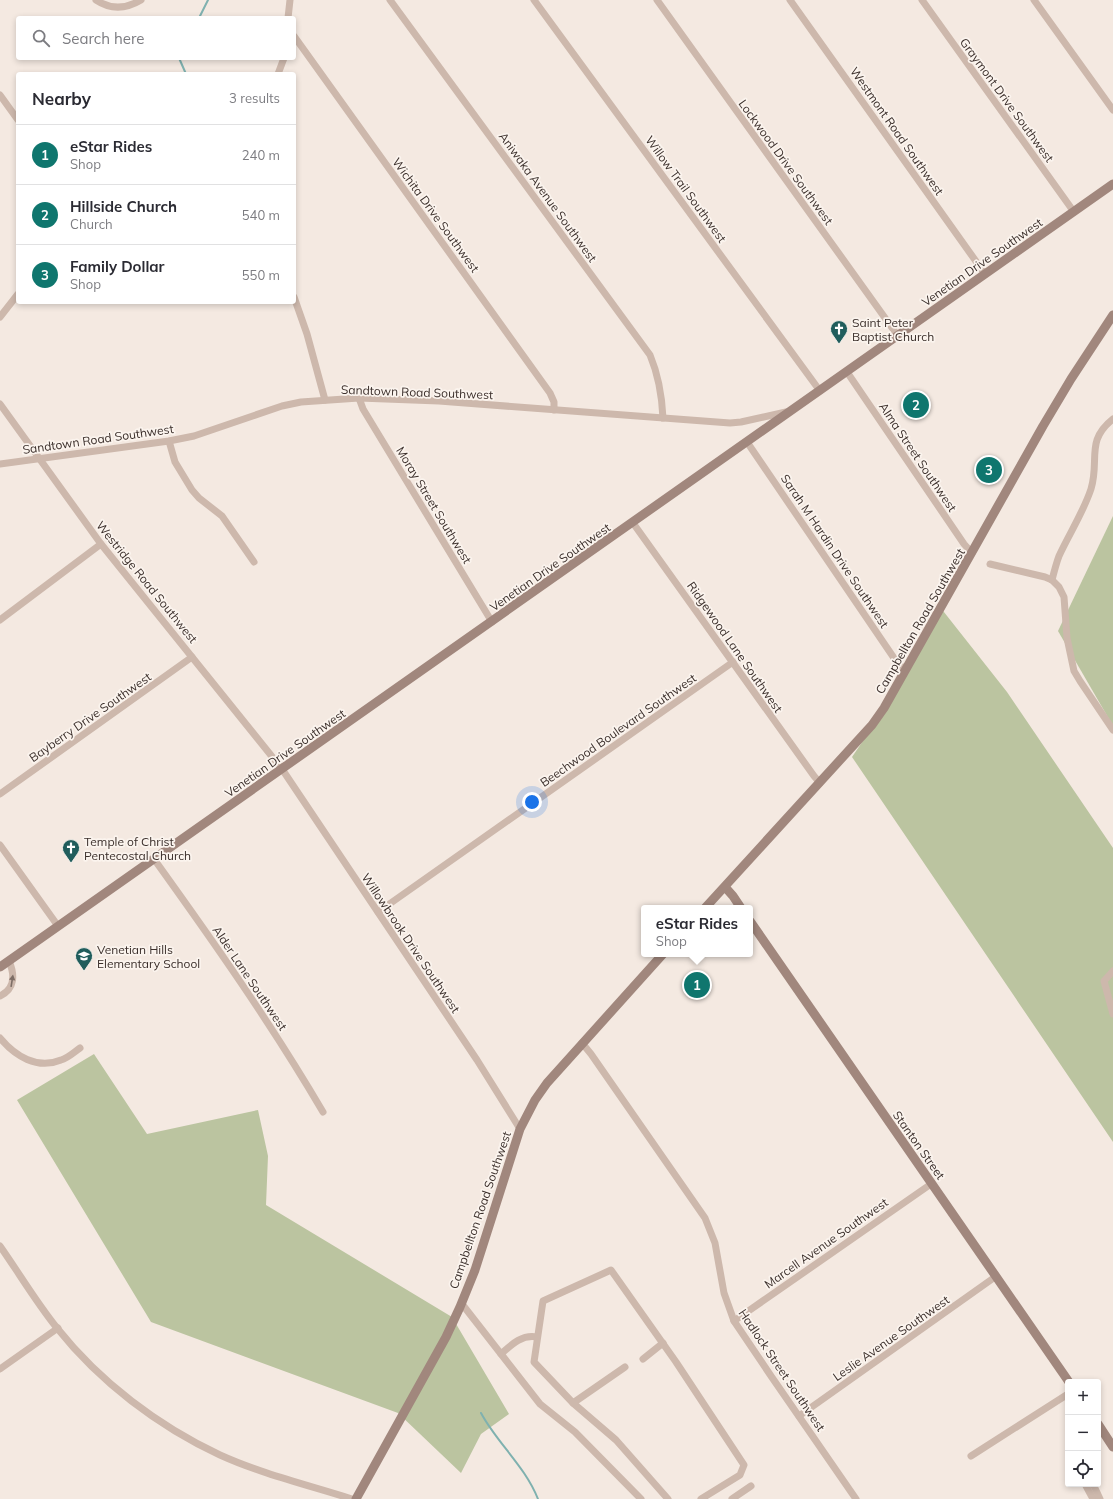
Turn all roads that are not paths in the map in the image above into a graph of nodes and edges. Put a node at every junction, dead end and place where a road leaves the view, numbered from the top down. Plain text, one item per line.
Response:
1 (96, 0) edge
2 (141, 0) edge
3 (290, 0) edge
4 (390, 0) edge
5 (534, 0) edge
6 (657, 0) edge
7 (790, 0) edge
8 (922, 0) edge
9 (1034, 0) edge
10 (288, 16) edge
11 (296, 40) edge
12 (283, 60) edge
13 (279, 72) edge
14 (0, 95) edge
15 (1113, 110) edge
16 (16, 117) edge
17 (1113, 184) edge
18 (1074, 212) junction
19 (985, 274) junction
20 (16, 297) edge
21 (296, 303) edge
22 (1113, 315) edge
23 (0, 317) edge
24 (898, 336) junction
25 (847, 372) junction
26 (820, 390) junction
27 (359, 398) junction
28 (326, 400) junction
29 (0, 404) edge
30 (554, 410) junction
31 (792, 411) junction
32 (663, 418) junction
33 (1113, 419) edge
34 (169, 442) junction
35 (747, 442) junction
36 (39, 459) junction
37 (0, 464) edge
38 (633, 522) junction
39 (101, 544) junction
40 (972, 553) junction
41 (254, 562) dead end
42 (990, 564) dead end
43 (1052, 580) junction
44 (0, 620) edge
45 (492, 622) junction
46 (192, 657) junction
47 (733, 662) junction
48 (906, 671) junction
49 (1113, 730) edge
50 (282, 769) junction
51 (820, 783) junction
52 (0, 794) edge
53 (0, 845) edge
54 (154, 859) junction
55 (724, 887) junction
56 (709, 905) edge
57 (739, 905) edge
58 (378, 912) junction
59 (753, 925) edge
60 (58, 926) junction
61 (660, 957) edge
62 (9, 961) junction
63 (0, 967) edge
64 (1113, 971) edge
65 (0, 996) edge
66 (1113, 1014) edge
67 (0, 1038) edge
68 (582, 1043) junction
69 (80, 1048) dead end
70 (324, 1112) dead end
71 (520, 1129) junction
72 (931, 1184) junction
73 (0, 1246) edge
74 (996, 1278) junction
75 (462, 1304) junction
76 (734, 1321) junction
77 (58, 1328) junction
78 (537, 1337) junction
79 (663, 1343) junction
80 (501, 1354) junction
81 (643, 1359) dead end
82 (625, 1367) dead end
83 (0, 1369) edge
84 (1067, 1379) edge
85 (1065, 1396) edge
86 (573, 1403) junction
87 (799, 1416) junction
88 (1101, 1429) edge
89 (1113, 1447) edge
90 (971, 1456) dead end
91 (751, 1486) dead end
92 (1086, 1487) edge
93 (1094, 1487) edge
94 (352, 1499) edge
95 (356, 1499) edge
96 (641, 1499) edge
97 (668, 1499) edge
98 (701, 1499) edge
99 (732, 1499) edge
100 (856, 1499) edge
101 (1092, 1499) edge
102 (1100, 1499) edge

1 - 2 street
3 - 10 street
4 - 32 street, Aniwaka Avenue Southwest
5 - 26 street, Willow Trail Southwest
6 - 24 street, Lockwood Drive Southwest
7 - 19 street, Westmont Road Southwest
8 - 18 street, Graymont Drive Southwest
9 - 15 street
11 - 30 street, Wichita Drive Southwest
12 - 13 street
14 - 16 street
17 - 18 street, Venetian Drive Southwest
18 - 19 street, Venetian Drive Southwest
19 - 24 street, Venetian Drive Southwest
20 - 23 street
21 - 28 street
22 - 40 street, Campbellton Road Southwest
24 - 25 street, Venetian Drive Southwest
25 - 26 street, Venetian Drive Southwest
25 - 40 street, Alma Street Southwest
26 - 31 street, Venetian Drive Southwest
27 - 28 street, Sandtown Road Southwest
27 - 30 street, Sandtown Road Southwest
27 - 45 street, Moray Street Southwest
28 - 34 street, Sandtown Road Southwest
29 - 36 street, Westridge Road Southwest
30 - 32 street, Sandtown Road Southwest
31 - 32 street, Sandtown Road Southwest
31 - 35 street, Venetian Drive Southwest
33 - 43 street
34 - 36 street, Sandtown Road Southwest
34 - 41 street
35 - 38 street, Venetian Drive Southwest
35 - 48 street, Sarah M Hardin Drive Southwest
36 - 37 street, Sandtown Road Southwest
36 - 39 street, Westridge Road Southwest
38 - 45 street, Venetian Drive Southwest
38 - 47 street, Ridgewood Lane Southwest
39 - 44 street
39 - 46 street, Westridge Road Southwest
40 - 48 street, Campbellton Road Southwest
42 - 43 street
43 - 49 street
45 - 50 street, Venetian Drive Southwest
46 - 50 street, Westridge Road Southwest
46 - 52 street, Bayberry Drive Southwest
47 - 51 street, Ridgewood Lane Southwest
47 - 58 street, Beechwood Boulevard Southwest
48 - 51 street, Campbellton Road Southwest
50 - 54 street, Venetian Drive Southwest
50 - 58 street, Willowbrook Drive Southwest
51 - 55 street, Campbellton Road Southwest
53 - 60 street
54 - 60 street, Venetian Drive Southwest
54 - 70 street, Alder Lane Southwest
55 - 56 street, Campbellton Road Southwest
55 - 57 street
58 - 71 street, Willowbrook Drive Southwest
59 - 72 street, Stanton Street
60 - 62 street, Venetian Drive Southwest
61 - 68 street, Campbellton Road Southwest
62 - 63 street, Venetian Drive Southwest
65 -> 62 street
64 - 66 street
67 - 69 street
68 - 71 street, Campbellton Road Southwest
68 - 76 street, Hadlock Street Southwest
71 - 75 street, Campbellton Road Southwest
72 - 74 street, Stanton Street
72 - 76 street, Marcell Avenue Southwest
73 - 77 street
74 - 84 street, Stanton Street
74 - 87 street, Leslie Avenue Southwest
75 - 80 street
75 - 95 street, Campbellton Road Southwest
76 - 87 street, Hadlock Street Southwest
77 - 83 street
77 - 94 street
78 - 79 street
78 - 80 street
78 - 86 street
79 - 81 street
79 - 98 street
80 - 96 street
82 - 86 street
85 - 90 street
86 - 97 street
87 - 100 street, Hadlock Street Southwest
88 - 89 street
91 - 99 street
92 - 101 street
93 - 102 street

